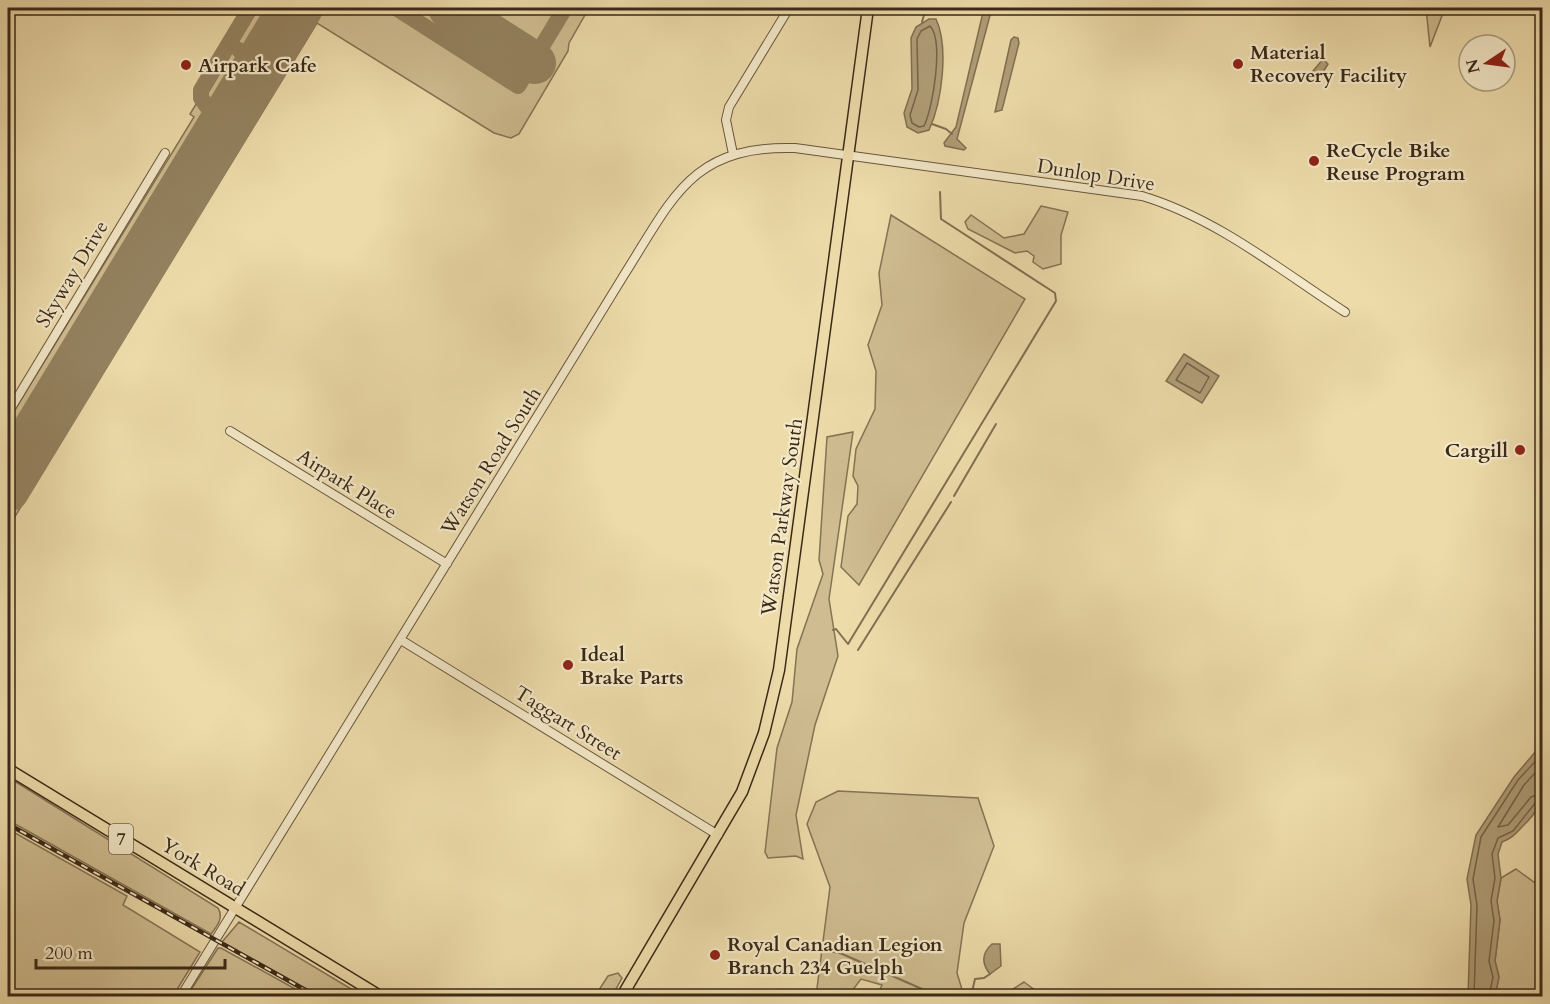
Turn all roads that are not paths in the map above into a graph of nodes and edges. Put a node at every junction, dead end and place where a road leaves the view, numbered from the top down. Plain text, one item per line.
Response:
1 (789, 8) edge
2 (868, 8) edge
3 (165, 153) dead end
4 (733, 154) junction
5 (850, 156) junction
6 (1345, 312) dead end
7 (8, 413) edge
8 (230, 431) dead end
9 (447, 564) junction
10 (401, 640) junction
11 (8, 769) edge
12 (718, 835) junction
13 (236, 908) junction
14 (181, 996) edge
15 (380, 996) edge
16 (622, 996) edge

1 - 4 street
2 - 5 main road, Watson Parkway South
3 - 7 street, Skyway Drive
4 - 5 street, Watson Road South
4 - 9 street, Watson Road South
5 - 6 street, Dunlop Drive
5 - 12 main road, Watson Parkway South
8 - 9 street, Airpark Place
9 - 10 street, Watson Road South
10 - 12 street, Taggart Street
10 - 13 street, Watson Road South
11 - 13 main road, York Road / 7
12 - 16 main road, Watson Parkway South
13 - 14 street, Watson Road South
13 - 15 main road, York Road / 7

